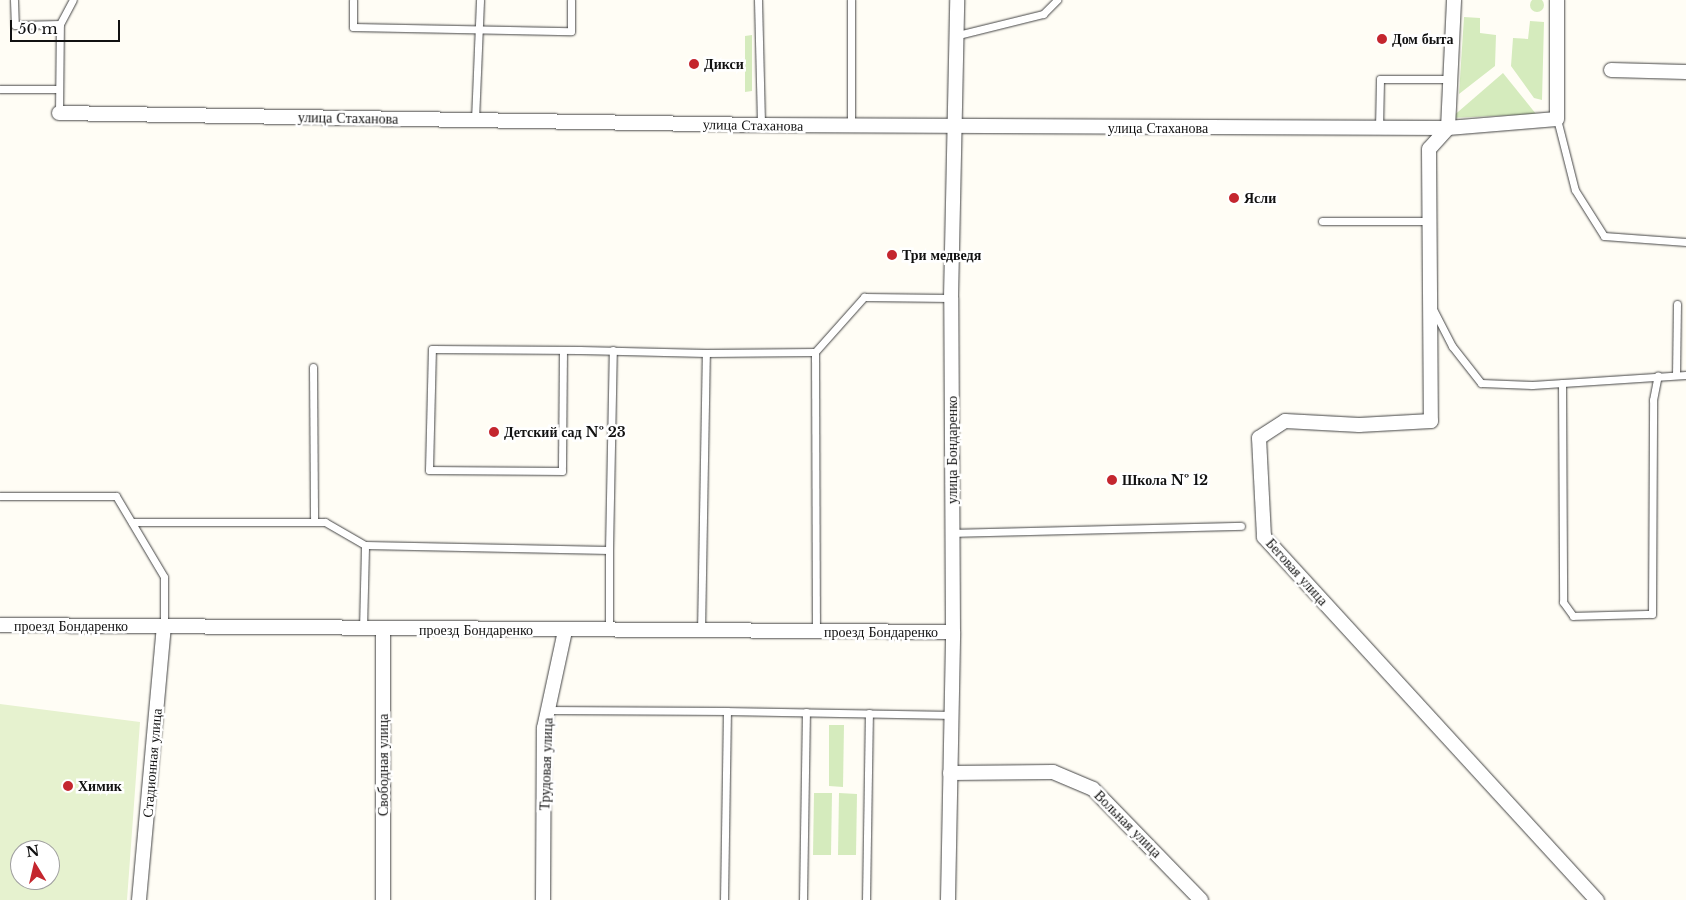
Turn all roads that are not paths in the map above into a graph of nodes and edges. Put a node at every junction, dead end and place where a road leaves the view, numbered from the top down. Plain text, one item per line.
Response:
1 (14, 0) edge
2 (73, 0) edge
3 (353, 0) edge
4 (480, 0) edge
5 (571, 0) edge
6 (758, 0) edge
7 (851, 0) edge
8 (957, 0) edge
9 (1057, 0) edge
10 (1454, 0) edge
11 (1557, 0) edge
12 (60, 24) junction
13 (479, 29) junction
14 (958, 35) junction
15 (1611, 70) dead end
16 (1686, 72) edge
17 (1450, 79) junction
18 (0, 89) edge
19 (59, 89) junction
20 (59, 113) joint
21 (475, 120) junction
22 (1557, 120) junction
23 (760, 125) junction
24 (851, 126) junction
25 (956, 127) junction
26 (1379, 128) junction
27 (1448, 128) junction
28 (1322, 221) dead end
29 (1428, 221) junction
30 (1686, 242) edge
31 (951, 298) junction
32 (1428, 300) junction
33 (1677, 304) dead end
34 (563, 350) junction
35 (613, 350) junction
36 (706, 352) junction
37 (815, 352) junction
38 (314, 367) dead end
39 (1658, 375) junction
40 (1676, 375) junction
41 (1686, 375) edge
42 (1562, 383) junction
43 (0, 496) edge
44 (132, 522) junction
45 (314, 522) junction
46 (1241, 526) dead end
47 (952, 533) junction
48 (365, 545) junction
49 (609, 550) junction
50 (0, 625) edge
51 (164, 626) junction
52 (363, 629) junction
53 (383, 629) junction
54 (565, 631) junction
55 (609, 631) junction
56 (701, 632) junction
57 (816, 632) junction
58 (953, 632) junction
59 (548, 710) junction
60 (727, 711) junction
61 (806, 712) junction
62 (869, 714) junction
63 (951, 715) junction
64 (950, 773) junction
65 (139, 900) edge
66 (383, 900) edge
67 (543, 900) edge
68 (724, 900) edge
69 (803, 900) edge
70 (866, 900) edge
71 (948, 900) edge
72 (1201, 900) edge
73 (1597, 900) edge

1 - 12 lane
2 - 12 lane
3 - 13 lane
4 - 13 lane
5 - 13 lane
6 - 23 lane
7 - 24 lane
8 - 14 street, улица Бондаренко
9 - 14 lane
10 - 17 street
11 - 22 street
12 - 19 lane
13 - 21 lane
14 - 25 street, улица Бондаренко
15 - 16 street
17 - 26 lane
17 - 27 street
18 - 19 lane
19 - 20 lane
20 - 21 street, улица Стаханова
21 - 23 street, улица Стаханова
22 - 27 street, улица Стаханова
22 - 30 lane
23 - 24 street, улица Стаханова
24 - 25 street, улица Стаханова
25 - 26 street, улица Стаханова
25 - 31 street, улица Бондаренко
26 - 27 street, улица Стаханова
27 - 29 street, Беговая улица
28 - 29 lane
29 - 32 street, Беговая улица
31 - 37 lane
31 - 47 street, улица Бондаренко
32 - 42 lane
32 - 73 street, Беговая улица
33 - 40 lane
34 - 34 lane
34 - 35 lane
35 - 36 lane
35 - 49 lane
36 - 37 lane
36 - 56 lane
37 - 57 lane
38 - 45 lane
39 - 40 lane
39 - 42 lane
39 - 42 lane
40 - 41 lane
43 - 44 lane
44 - 45 lane
44 - 51 lane
45 - 48 lane
46 - 47 lane
47 - 58 street, улица Бондаренко
48 - 49 lane
48 - 52 lane
49 - 55 lane
50 - 51 street, проезд Бондаренко
51 - 52 street, проезд Бондаренко
51 - 65 street, Стадионная улица
52 - 53 street, проезд Бондаренко
53 - 54 street, проезд Бондаренко
53 - 66 street, Свободная улица
54 - 55 street, проезд Бондаренко
54 - 59 street, Трудовая улица
55 - 56 street, проезд Бондаренко
56 - 57 street, проезд Бондаренко
57 - 58 street, проезд Бондаренко
58 - 63 street, улица Бондаренко
59 - 60 lane
59 - 67 street, Трудовая улица
60 - 61 lane
60 - 68 lane
61 - 62 lane
61 - 69 lane
62 - 63 lane
62 - 70 lane
63 - 64 street, улица Бондаренко
64 - 71 street, улица Бондаренко
64 - 72 street, Вольная улица

